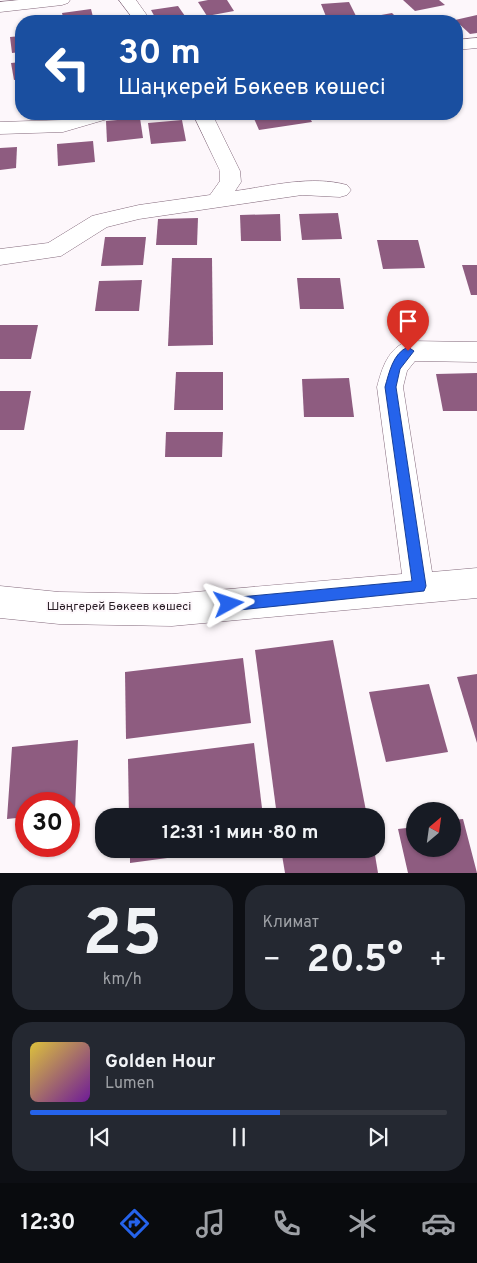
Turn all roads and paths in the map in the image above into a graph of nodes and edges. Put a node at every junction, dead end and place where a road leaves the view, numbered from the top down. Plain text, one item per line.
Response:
1 (62, 0) edge
2 (127, 0) edge
3 (0, 7) edge
4 (140, 15) edge
5 (477, 43) edge
6 (463, 44) edge
7 (84, 120) edge
8 (205, 120) edge
9 (0, 128) edge
10 (340, 190) dead end
11 (218, 201) junction
12 (0, 257) edge
13 (477, 352) edge
14 (477, 583) edge
15 (419, 586) junction
16 (0, 602) edge

1 - 3 street
2 - 4 street
5 - 6 street
7 - 9 street
8 - 11 street
10 - 11 street
11 - 12 street
13 - 15 street
14 - 15 street, Шәңгерей Бөкеев көшесі
15 - 16 street, Шәңгерей Бөкеев көшесі

